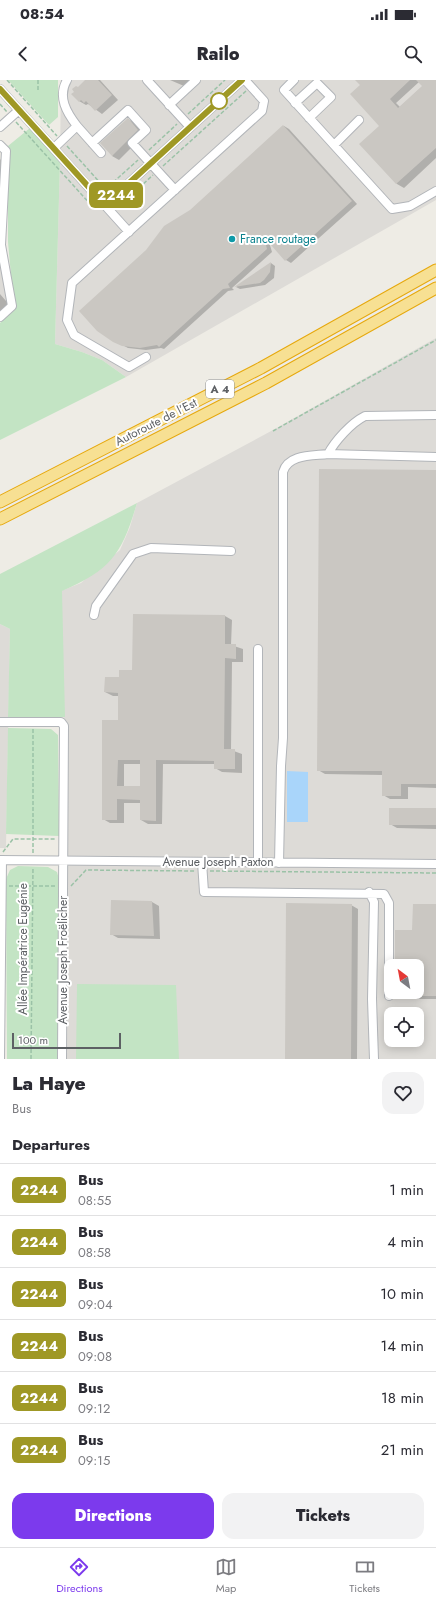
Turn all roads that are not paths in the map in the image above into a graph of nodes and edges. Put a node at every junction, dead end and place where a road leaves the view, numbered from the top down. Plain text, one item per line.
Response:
1 (67, 80) edge
2 (147, 80) edge
3 (196, 80) edge
4 (244, 80) edge
5 (294, 80) edge
6 (0, 89) edge
7 (169, 104) junction
8 (296, 104) junction
9 (19, 110) junction
10 (309, 118) junction
11 (360, 120) dead end
12 (0, 126) edge
13 (77, 126) junction
14 (190, 127) junction
15 (92, 143) junction
16 (0, 145) edge
17 (334, 145) junction
18 (54, 148) junction
19 (101, 153) dead end
20 (150, 163) junction
21 (176, 190) junction
22 (436, 191) edge
23 (105, 205) junction
24 (129, 232) junction
25 (436, 270) edge
26 (436, 288) edge
27 (0, 317) edge
28 (146, 357) dead end
29 (436, 416) edge
30 (328, 454) junction
31 (436, 456) edge
32 (0, 502) edge
33 (0, 519) edge
34 (230, 551) dead end
35 (94, 615) dead end
36 (258, 649) dead end
37 (3, 722) edge
38 (1, 858) edge
39 (63, 861) junction
40 (202, 862) junction
41 (258, 862) junction
42 (280, 863) junction
43 (436, 864) edge
44 (369, 892) junction
45 (389, 959) edge
46 (0, 966) edge
47 (0, 1035) edge
48 (373, 1040) junction
49 (0, 1059) edge
50 (62, 1059) edge
51 (368, 1059) edge
52 (374, 1059) edge

1 - 13 street
2 - 7 street
3 - 7 street
4 - 14 street
4 - 21 street
5 - 8 street
6 - 9 street
7 - 14 street
8 - 10 street
8 - 10 street
9 - 12 street
9 - 18 street
10 - 17 street
11 - 17 street
13 - 15 street
13 - 18 street
14 - 20 street
15 - 19 street
15 - 20 street
16 - 27 street
17 - 22 street
18 - 23 street
20 - 21 street
20 - 23 street
21 - 24 street
23 - 24 street
24 - 28 street
25 - 32 highway, Autoroute de l’Est / A 4
26 - 33 highway, Autoroute de l’Est / A 4
29 - 30 street
30 - 31 street
30 - 42 street
34 - 35 street
36 - 41 street
37 - 39 street, Avenue Joseph Froëlicher
38 - 39 street, Avenue Joseph Paxton
38 - 46 street
39 - 40 street, Avenue Joseph Paxton
39 - 50 street, Avenue Joseph Froëlicher
40 - 41 street, Avenue Joseph Paxton
40 - 44 street
41 - 42 street, Avenue Joseph Paxton
42 - 43 street, Avenue Joseph Paxton
44 - 45 street
44 - 48 street
46 - 47 street
47 - 49 street
48 - 51 street
48 - 52 street

